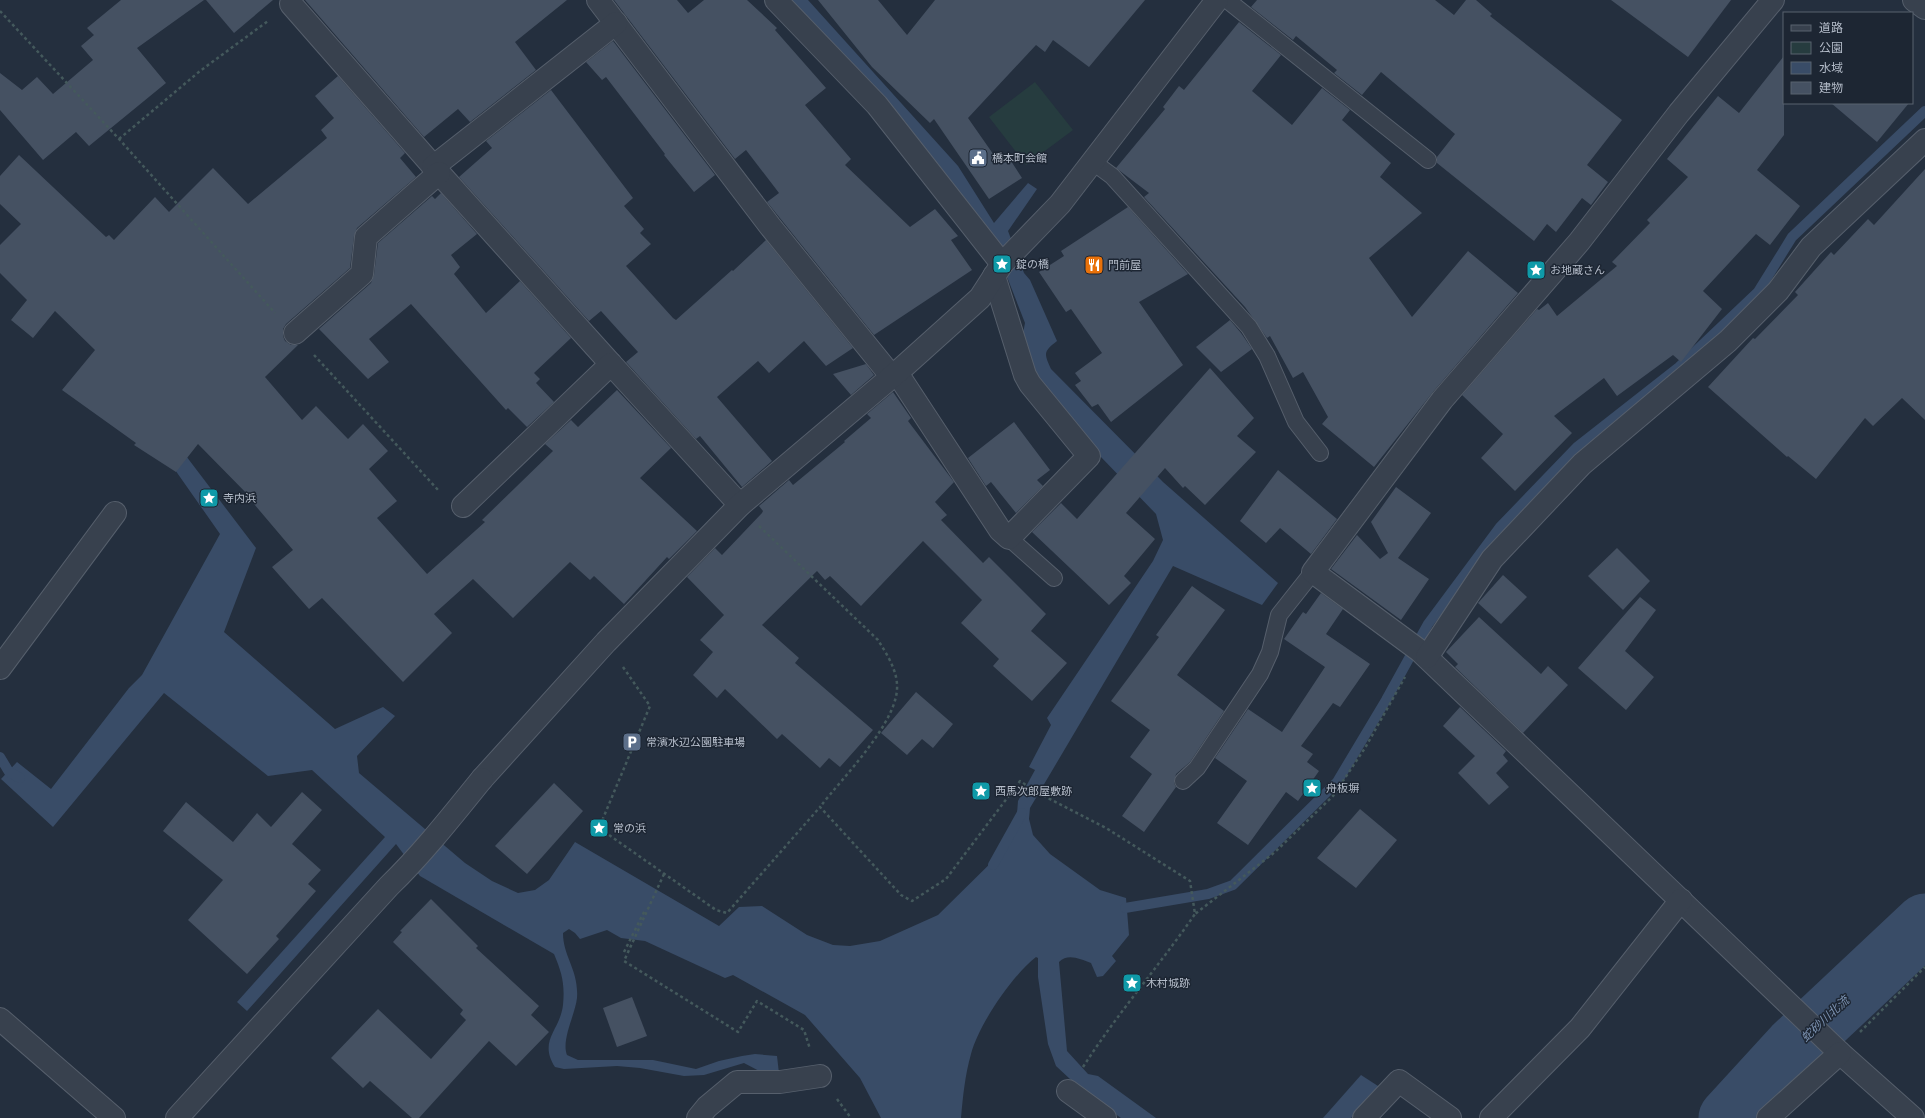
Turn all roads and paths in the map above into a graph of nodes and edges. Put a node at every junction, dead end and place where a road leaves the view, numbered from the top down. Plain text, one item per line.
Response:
1 (598, 0) edge
2 (776, 0) edge
3 (1217, 0) edge
4 (1227, 0) edge
5 (1773, 0) edge
6 (1914, 0) edge
7 (291, 4) joint
8 (1925, 8) edge
9 (0, 11) edge
10 (616, 23) junction
11 (1925, 140) edge
12 (1428, 160) dead end
13 (1093, 162) junction
14 (436, 170) junction
15 (998, 270) junction
16 (295, 333) dead end
17 (611, 364) junction
18 (894, 375) junction
19 (1320, 453) dead end
20 (740, 505) junction
21 (464, 506) dead end
22 (115, 513) dead end
23 (1008, 538) junction
24 (1313, 572) junction
25 (1054, 578) dead end
26 (606, 642) junction
27 (1423, 654) junction
28 (0, 668) edge
29 (1183, 781) dead end
30 (820, 807) junction
31 (664, 874) junction
32 (1680, 900) junction
33 (1195, 914) junction
34 (624, 952) dead end
35 (1925, 967) edge
36 (0, 1020) edge
37 (1840, 1053) junction
38 (820, 1076) joint
39 (1068, 1091) joint
40 (114, 1118) edge
41 (178, 1118) edge
42 (698, 1118) edge
43 (1105, 1118) edge
44 (1364, 1118) edge
45 (1450, 1118) edge
46 (1490, 1118) edge
47 (1768, 1118) edge
48 (1913, 1118) edge

1 - 10 street
2 - 15 street
3 - 13 street
4 - 12 lane
5 - 24 street
6 - 8 street
7 - 9 path
7 - 14 street
10 - 14 street
10 - 18 street
11 - 27 street
13 - 15 street
13 - 19 lane
14 - 16 street
14 - 17 street
15 - 18 street
15 - 23 street
17 - 20 street
17 - 21 street
18 - 20 street
18 - 23 street
20 - 26 street
20 - 30 path
22 - 28 street
23 - 25 lane
24 - 27 street
24 - 29 lane
26 - 31 path
26 - 41 street
27 - 32 street
27 - 33 path
30 - 31 path
30 - 33 path
31 - 34 path
31 - 38 path
32 - 37 street
32 - 46 street
33 - 39 path
35 - 37 path
36 - 40 street
37 - 47 street
37 - 48 street
38 - 42 street
39 - 43 street
44 - 45 street

